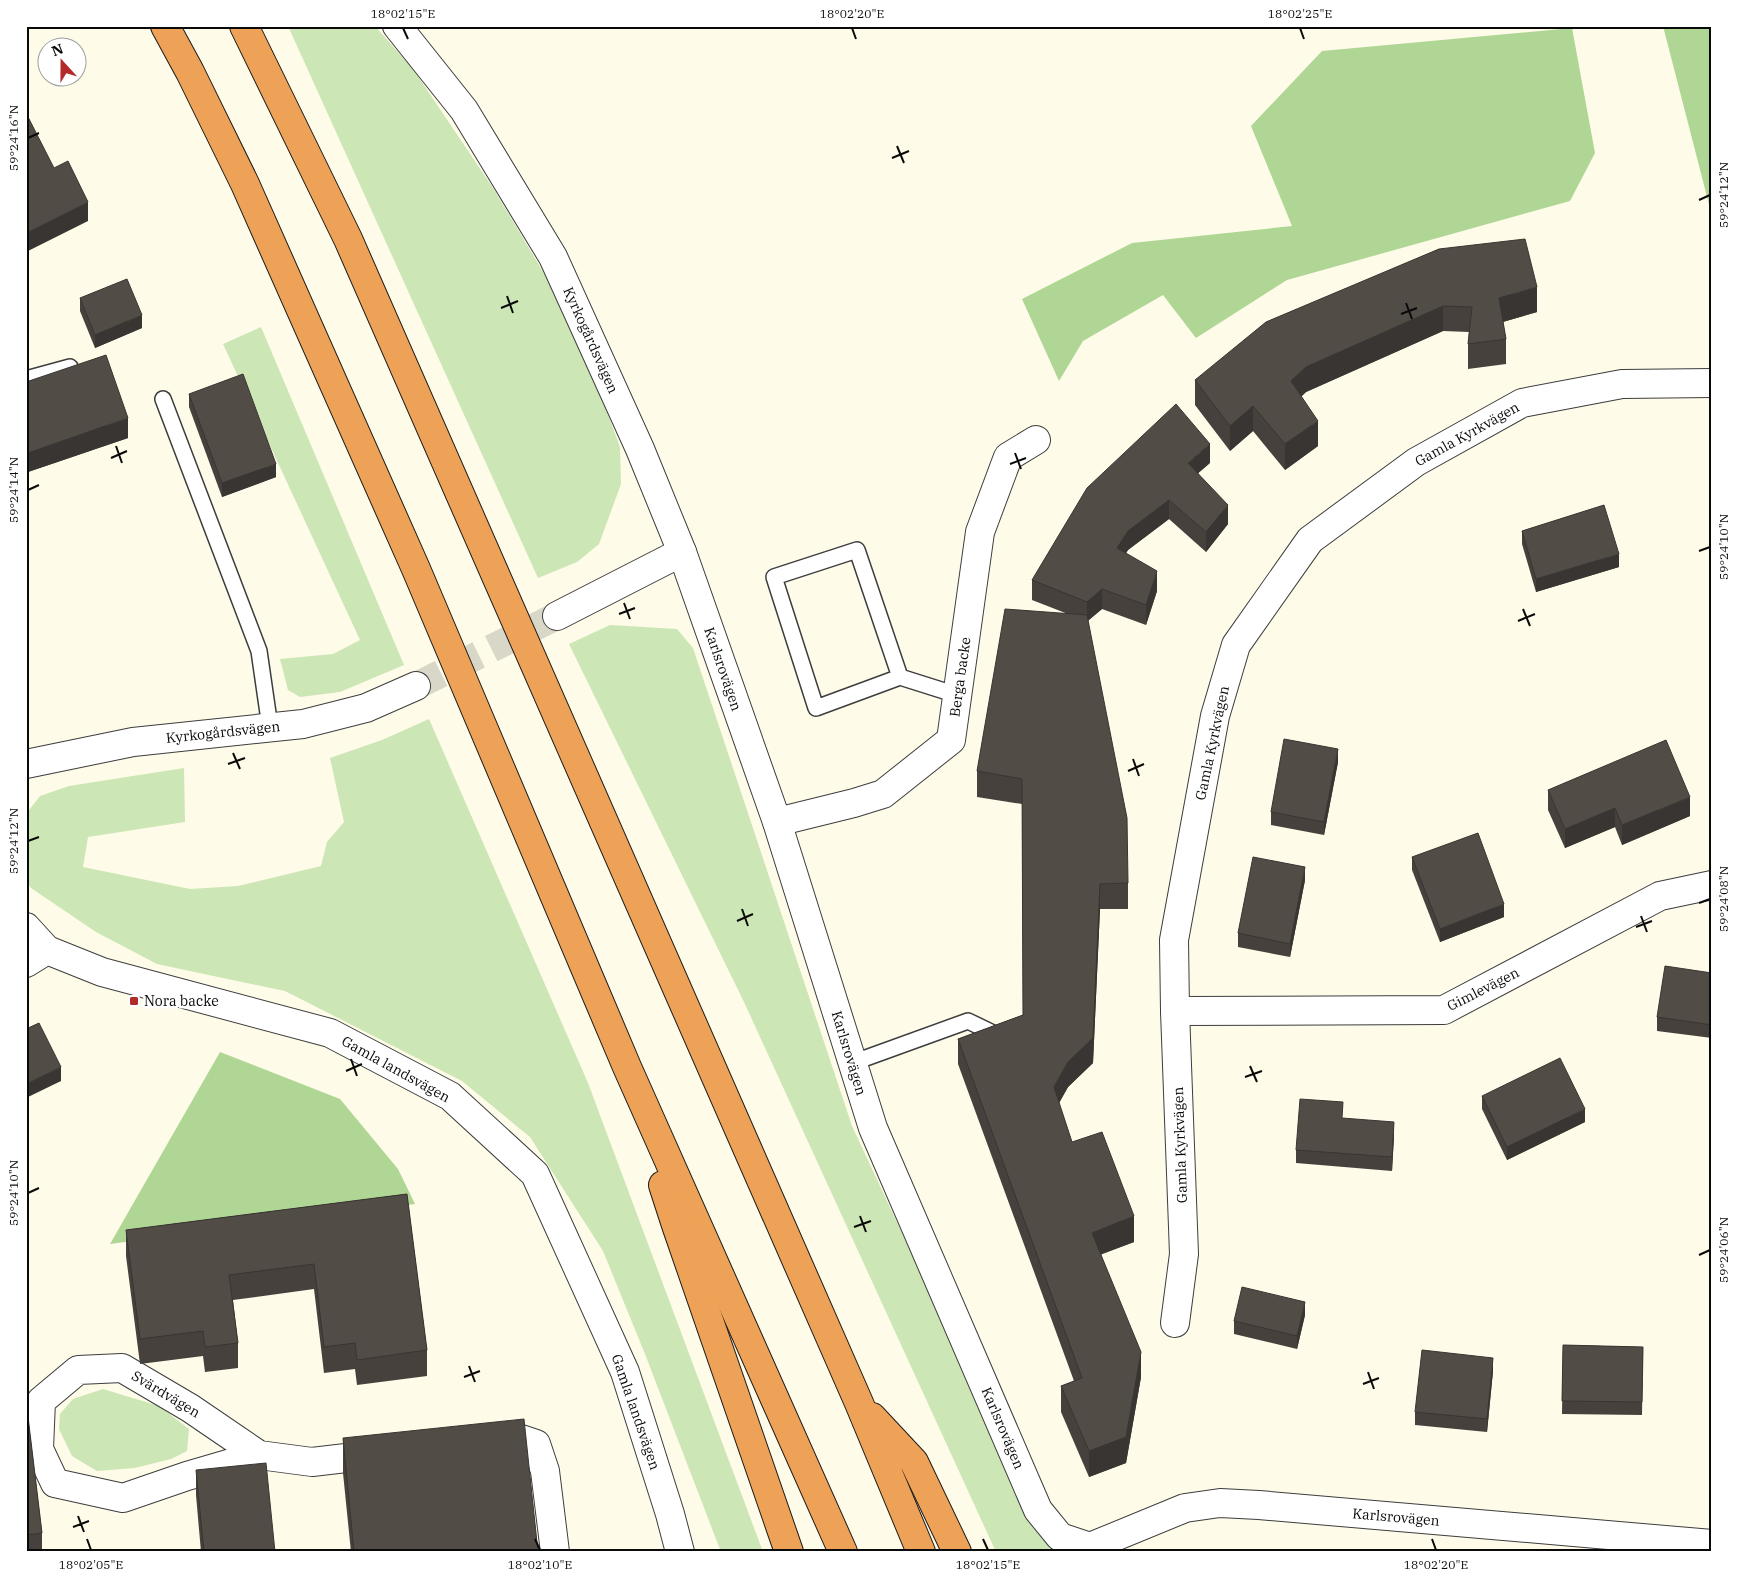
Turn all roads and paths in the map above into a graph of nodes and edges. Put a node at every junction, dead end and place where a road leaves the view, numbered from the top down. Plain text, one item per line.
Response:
1 (165, 26) edge
2 (244, 26) edge
3 (397, 26) edge
4 (70, 368) edge
5 (26, 379) edge
6 (1712, 383) edge
7 (163, 400) dead end
8 (1036, 440) dead end
9 (682, 552) junction
10 (557, 616) tunnel mouth
11 (900, 677) junction
12 (416, 686) tunnel mouth
13 (957, 696) junction
14 (270, 727) junction
15 (26, 764) edge
16 (777, 822) junction
17 (1712, 885) edge
18 (26, 926) edge
19 (37, 956) edge
20 (1175, 1011) junction
21 (997, 1035) edge
22 (852, 1063) junction
23 (627, 1067) junction
24 (1175, 1324) dead end
25 (859, 1403) junction
26 (467, 1442) edge
27 (409, 1450) edge
28 (259, 1455) junction
29 (1063, 1544) edge
30 (1712, 1544) edge
31 (555, 1552) edge
32 (680, 1552) edge
33 (789, 1552) edge
34 (843, 1552) edge
35 (921, 1552) edge
36 (957, 1552) edge

1 - 23 highway
2 - 25 highway
3 - 9 street, Kyrkogårdsvägen
4 - 5 lane
6 - 20 street, Gamla Kyrkvägen
7 - 14 lane
8 - 13 street, Berga backe
9 - 10 street
9 - 16 street, Karlsrovägen
11 - 11 lane
11 - 13 lane
12 - 14 street, Kyrkogårdsvägen
13 - 16 street, Berga backe
14 - 15 street, Kyrkogårdsvägen
16 - 22 street, Karlsrovägen
17 - 20 street, Gimlevägen
18 - 19 street, Gamla landsvägen
19 - 32 street, Gamla landsvägen
20 - 24 street, Gamla Kyrkvägen
21 - 22 lane
22 - 29 street, Karlsrovägen
23 - 33 highway
23 - 34 highway
25 - 35 highway
25 - 36 highway
26 - 31 street
27 - 28 street, Svärdvägen
28 - 28 street, Svärdvägen
29 - 30 street, Karlsrovägen

